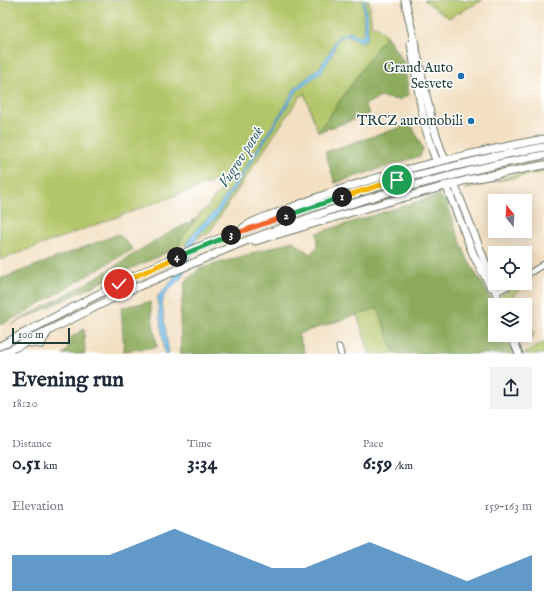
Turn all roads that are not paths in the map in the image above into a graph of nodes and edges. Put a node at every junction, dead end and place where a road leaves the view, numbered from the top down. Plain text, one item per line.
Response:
1 (405, 0) edge
2 (410, 20) junction
3 (544, 139) edge
4 (544, 147) edge
5 (544, 155) edge
6 (445, 159) junction
7 (437, 162) junction
8 (544, 165) edge
9 (454, 184) junction
10 (447, 186) junction
11 (237, 233) junction
12 (243, 242) junction
13 (544, 264) edge
14 (532, 272) edge
15 (501, 290) edge
16 (496, 294) junction
17 (497, 298) edge
18 (514, 342) edge
19 (0, 346) edge
20 (339, 347) dead end
21 (2, 354) edge
22 (341, 354) edge
23 (518, 354) edge

1 - 2 main road
2 - 6 main road
2 - 7 main road
3 - 6 main road
4 - 11 main road, bridge
5 - 12 main road, bridge
6 - 7 main road
6 - 9 main road
7 - 10 main road
7 - 11 main road
8 - 9 main road
9 - 10 main road
9 - 16 main road
10 - 12 main road
10 - 16 main road
11 - 19 main road
12 - 21 main road
13 - 14 street
15 - 16 street
16 - 17 main road
18 - 23 main road
20 - 22 street

